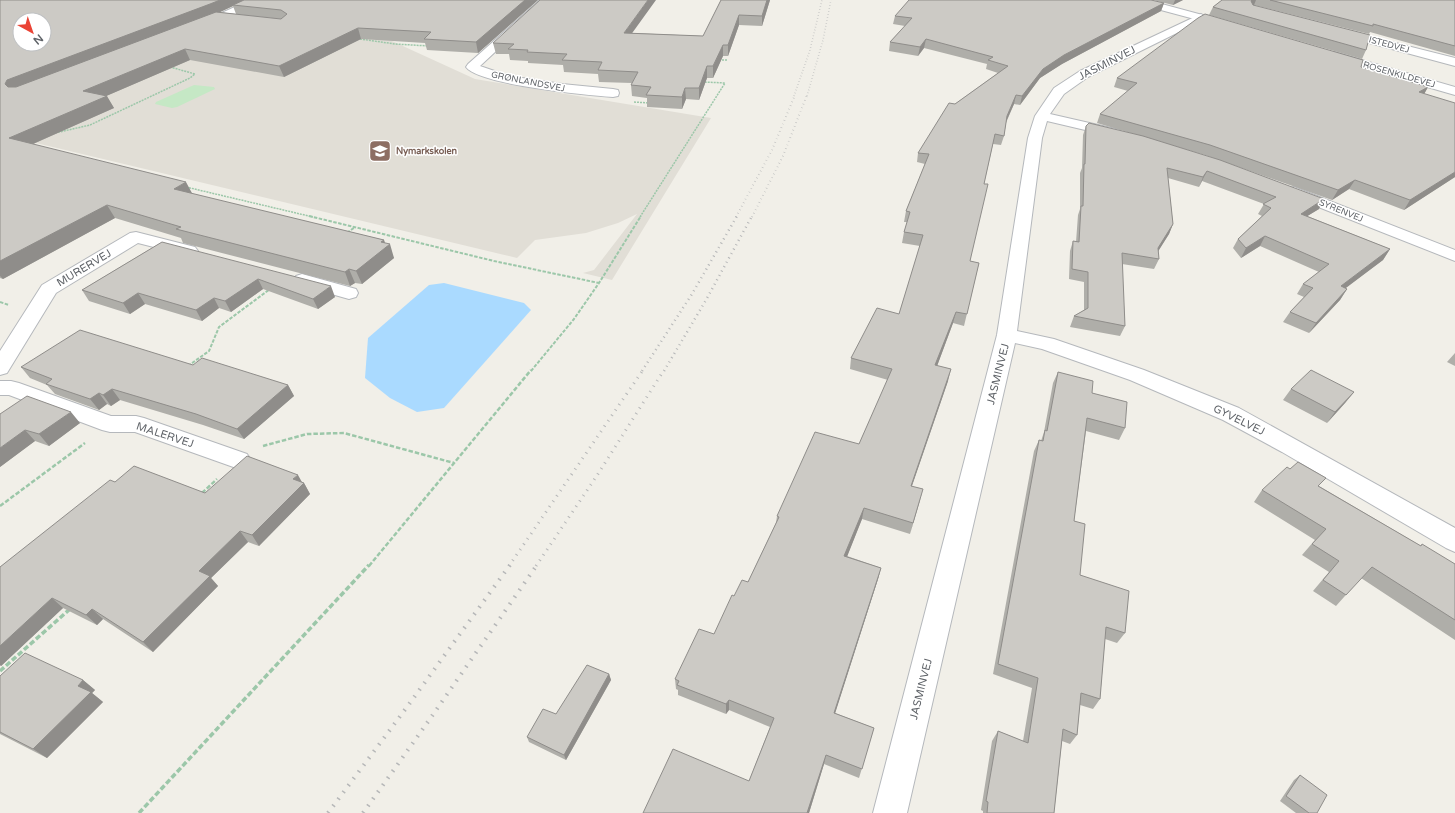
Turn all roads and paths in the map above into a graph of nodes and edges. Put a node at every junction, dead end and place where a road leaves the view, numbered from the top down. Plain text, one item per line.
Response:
1 (259, 0) edge
2 (546, 0) edge
3 (1135, 0) edge
4 (1201, 17) junction
5 (219, 18) edge
6 (1238, 28) edge
7 (1331, 29) edge
8 (354, 37) edge
9 (432, 46) edge
10 (1320, 52) edge
11 (719, 60) edge
12 (727, 60) edge
13 (1455, 62) edge
14 (167, 66) edge
15 (725, 83) dead end
16 (1455, 91) edge
17 (613, 93) dead end
18 (631, 102) edge
19 (654, 103) edge
20 (1042, 116) junction
21 (51, 134) edge
22 (1126, 135) edge
23 (186, 186) dead end
24 (1277, 186) edge
25 (355, 227) junction
26 (343, 236) edge
27 (204, 255) edge
28 (1455, 256) edge
29 (288, 277) joint
30 (599, 283) junction
31 (349, 293) dead end
32 (1007, 335) junction
33 (0, 368) edge
34 (184, 369) edge
35 (0, 388) edge
36 (110, 424) junction
37 (239, 460) junction
38 (454, 463) junction
39 (197, 497) edge
40 (0, 506) edge
41 (1455, 541) edge
42 (72, 608) edge
43 (0, 671) edge
44 (139, 813) edge
45 (890, 813) edge

1 - 5 street
2 - 17 street, GRØNLANDSVEJ
3 - 4 street
4 - 6 street
4 - 20 street, JASMINVEJ
7 - 13 street, ISTEDVEJ
8 - 9 path
10 - 16 street, ROSENKILDEVEJ
11 - 12 path
14 - 21 path
15 - 30 path
18 - 19 path
20 - 22 street
20 - 32 street, JASMINVEJ
23 - 25 path
24 - 28 street, SYRENVEJ
25 - 26 path
25 - 30 path
27 - 33 street, MURERVEJ
29 - 31 street
29 - 34 path
30 - 38 path
32 - 41 street, GYVELVEJ
32 - 45 street, JASMINVEJ
35 - 36 street, MALERVEJ
36 - 37 street, MALERVEJ
36 - 40 path
37 - 38 path
37 - 39 path
38 - 44 path
42 - 43 path

